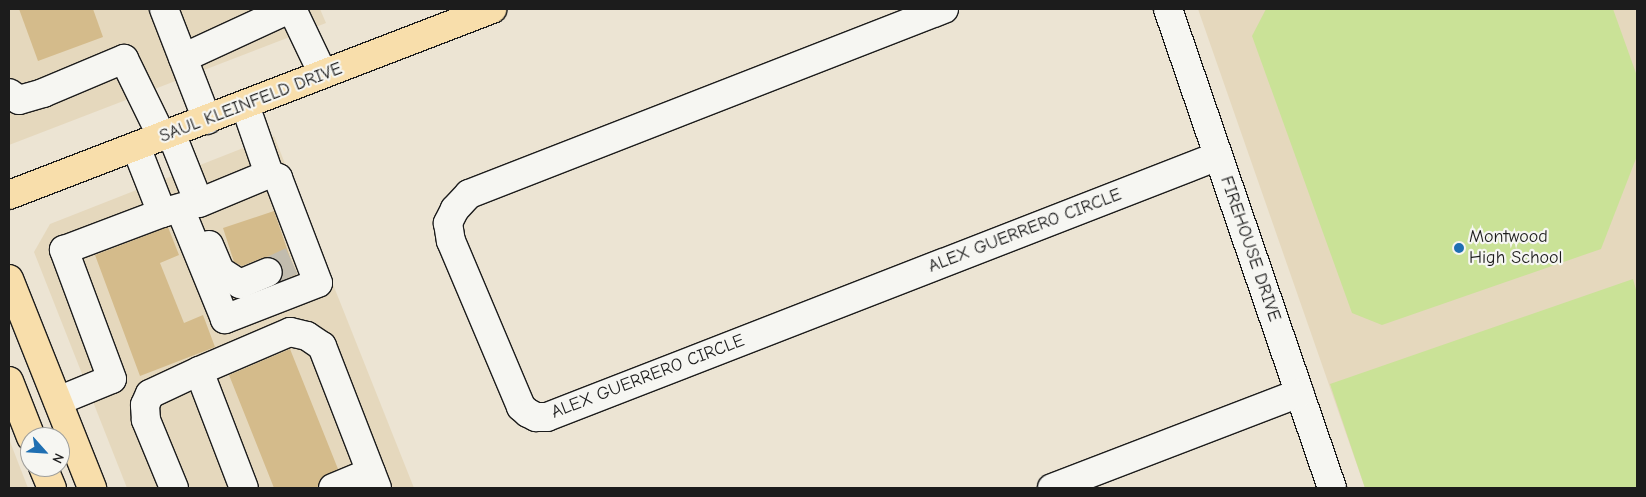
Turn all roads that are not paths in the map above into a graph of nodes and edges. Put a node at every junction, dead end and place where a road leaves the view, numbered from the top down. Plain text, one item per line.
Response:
1 (164, 9) edge
2 (290, 9) edge
3 (492, 9) edge
4 (944, 9) edge
5 (1168, 9) edge
6 (183, 58) junction
7 (323, 74) junction
8 (9, 93) edge
9 (245, 105) junction
10 (207, 120) junction
11 (167, 135) junction
12 (136, 147) junction
13 (1218, 156) junction
14 (269, 174) junction
15 (9, 195) edge
16 (183, 207) junction
17 (289, 262) junction
18 (9, 279) edge
19 (200, 371) junction
20 (11, 392) edge
21 (1299, 393) junction
22 (58, 401) junction
23 (27, 427) edge
24 (374, 480) edge
25 (92, 488) edge
26 (174, 488) edge
27 (244, 488) edge
28 (333, 488) edge
29 (1052, 488) edge
30 (1332, 488) edge

1 - 6 street
2 - 6 street
2 - 7 street
3 - 7 main road, SAUL KLEINFELD DRIVE
4 - 13 street, ALEX GUERRERO CIRCLE
5 - 13 street, FIREHOUSE DRIVE
6 - 10 street
7 - 9 main road, SAUL KLEINFELD DRIVE
8 - 11 street
9 - 10 main road, SAUL KLEINFELD DRIVE
9 - 14 street
10 - 11 main road, SAUL KLEINFELD DRIVE
11 - 12 main road, SAUL KLEINFELD DRIVE
11 - 16 street
12 - 15 main road, SAUL KLEINFELD DRIVE
12 - 16 street
13 - 21 street, FIREHOUSE DRIVE
14 - 16 street
14 - 17 street
16 - 17 street
16 - 17 street
16 - 22 street
18 - 22 main road
19 - 24 street
19 - 26 street
19 - 27 street
20 - 23 main road
21 - 29 street
21 - 30 street, FIREHOUSE DRIVE
22 - 25 main road
24 - 28 street

